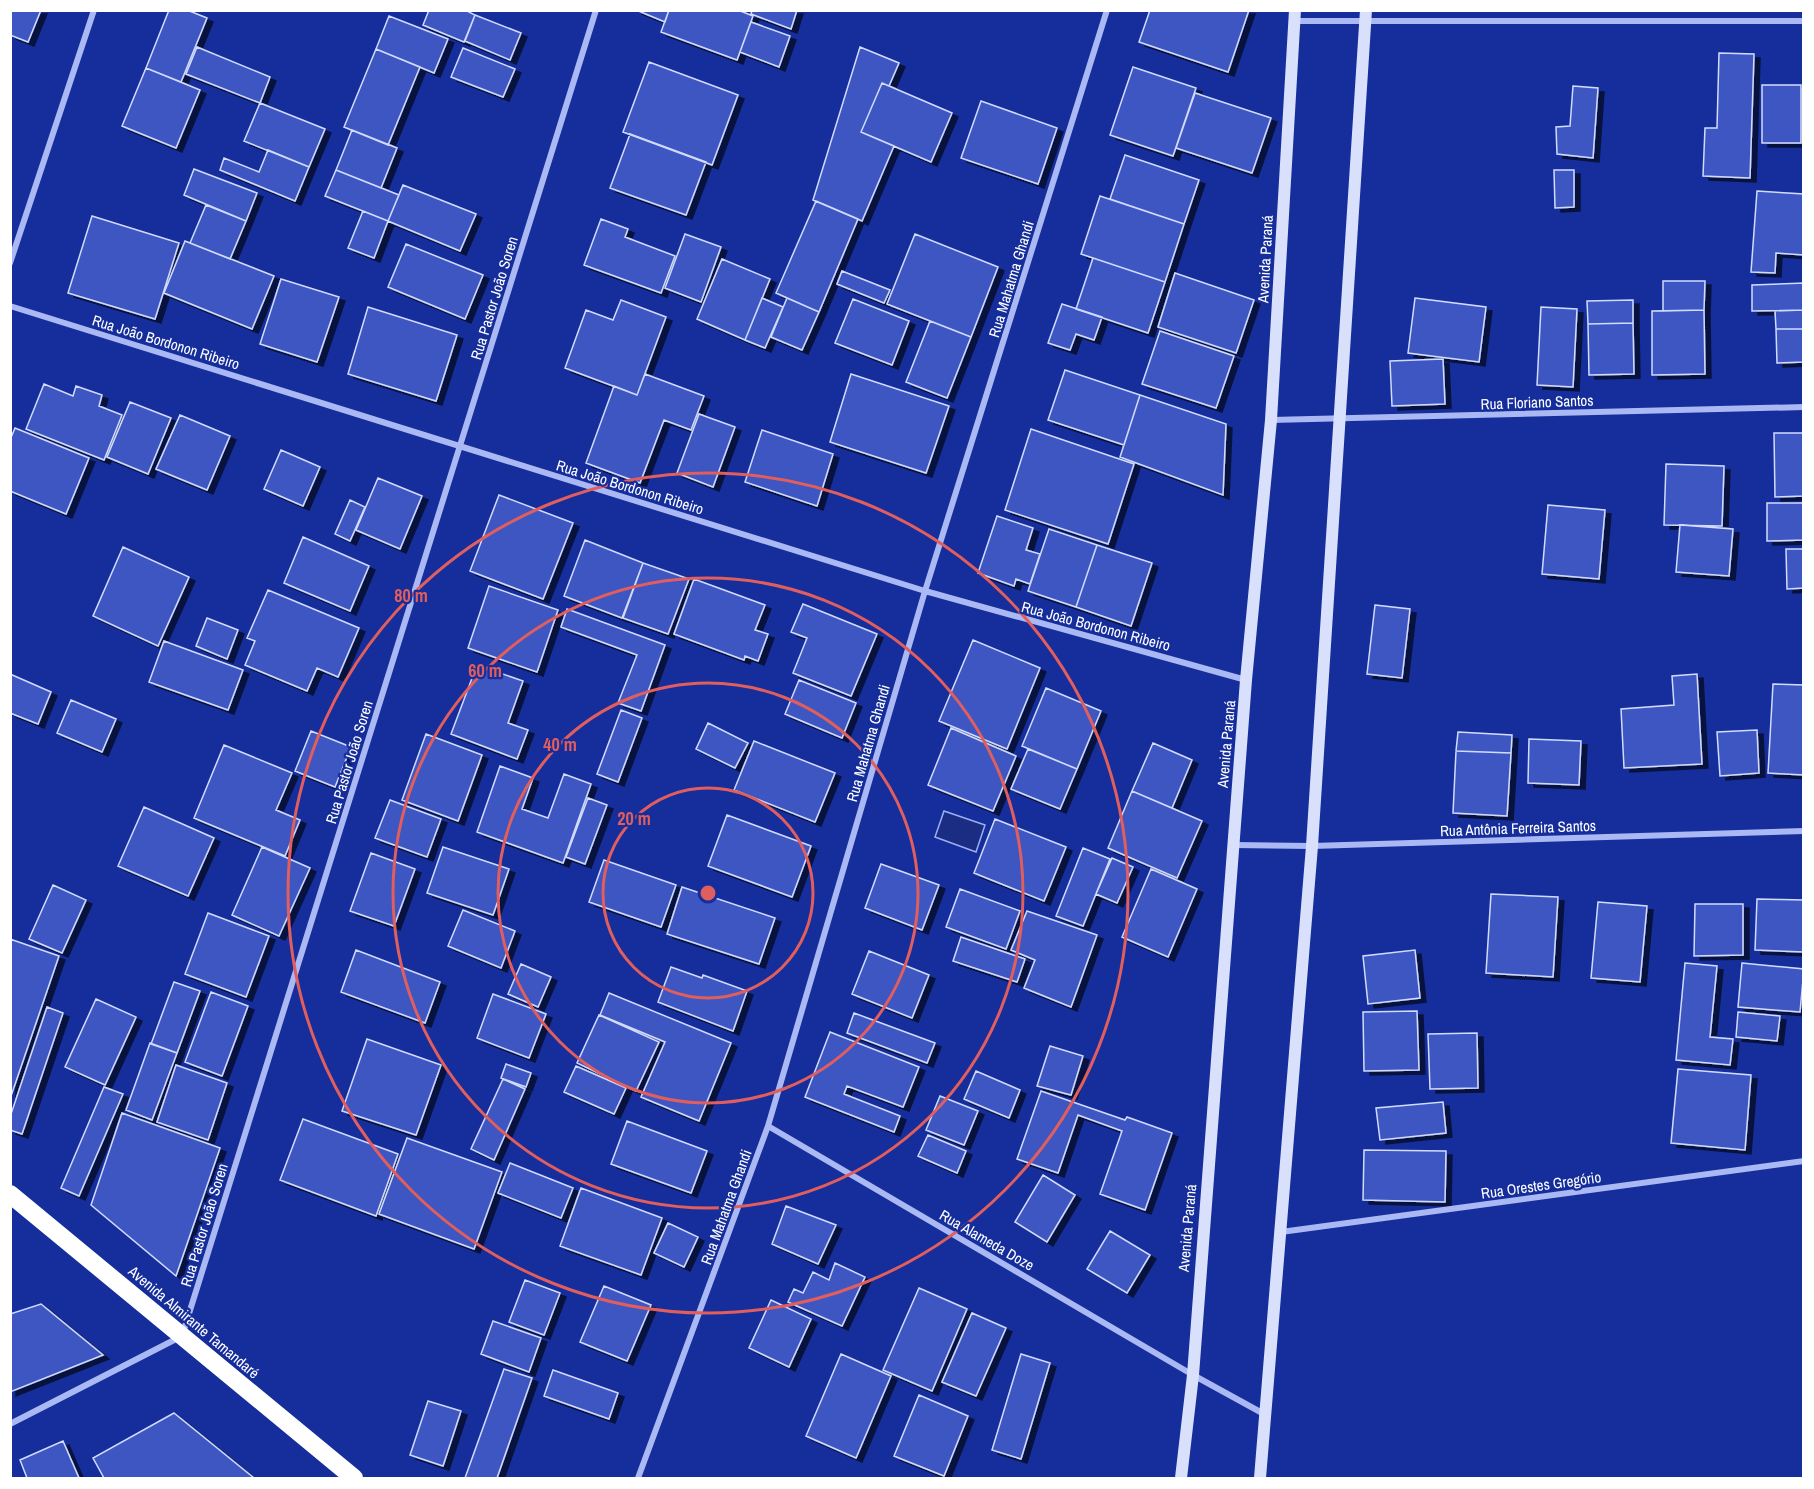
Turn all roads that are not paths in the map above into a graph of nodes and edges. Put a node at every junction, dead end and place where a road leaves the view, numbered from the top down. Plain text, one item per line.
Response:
1 (94, 10) edge
2 (596, 10) edge
3 (1107, 10) edge
4 (1366, 15) edge
5 (1295, 16) edge
6 (1803, 21) edge
7 (10, 263) edge
8 (10, 306) edge
9 (1803, 407) edge
10 (1340, 419) junction
11 (1271, 420) junction
12 (460, 446) junction
13 (925, 591) junction
14 (1246, 680) junction
15 (1803, 831) edge
16 (1233, 845) junction
17 (1312, 846) junction
18 (768, 1126) junction
19 (1803, 1161) edge
20 (10, 1194) edge
21 (1281, 1232) junction
22 (182, 1336) junction
23 (1193, 1375) junction
24 (1264, 1414) junction
25 (10, 1424) edge
26 (354, 1479) edge
27 (638, 1479) edge
28 (1181, 1479) edge
29 (1260, 1479) edge

1 - 7 street
2 - 12 street, Rua Pastor João Soren
3 - 13 street, Rua Mahatma Ghandi
4 - 5 street
4 - 6 street
4 - 10 street
5 - 11 street, Avenida Paraná
8 - 12 street, Rua João Bordonon Ribeiro
9 - 10 street, Rua Floriano Santos
10 - 11 street, Rua Floriano Santos
10 - 17 street
11 - 14 street, Avenida Paraná
12 - 13 street, Rua João Bordonon Ribeiro
12 - 22 street, Rua Pastor João Soren
13 - 14 street, Rua João Bordonon Ribeiro
13 - 18 street, Rua Mahatma Ghandi
14 - 16 street, Avenida Paraná
15 - 17 street, Rua Antônia Ferreira Santos
16 - 17 street, Rua Antônia Ferreira Santos
16 - 23 street, Avenida Paraná
17 - 21 street
18 - 23 street, Rua Alameda Doze
18 - 27 street, Rua Mahatma Ghandi
19 - 21 street, Rua Orestes Gregório
20 - 22 highway, Avenida Almirante Tamandaré
21 - 24 street
22 - 25 street
22 - 26 highway, Avenida Almirante Tamandaré
23 - 24 street, Rua Alameda Doze
23 - 28 street, Avenida Paraná
24 - 29 street

